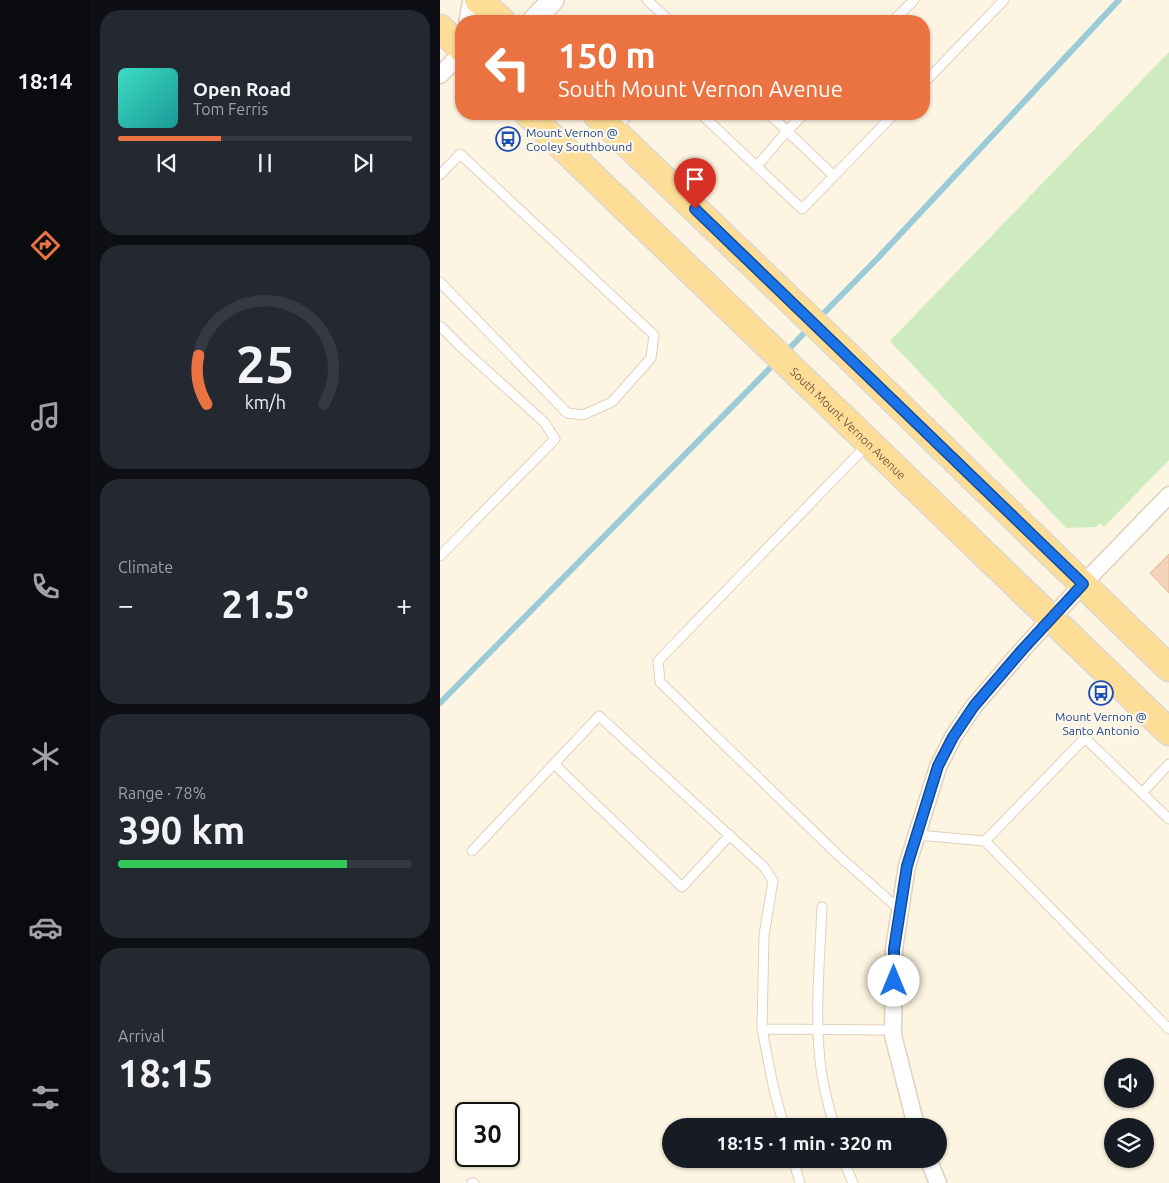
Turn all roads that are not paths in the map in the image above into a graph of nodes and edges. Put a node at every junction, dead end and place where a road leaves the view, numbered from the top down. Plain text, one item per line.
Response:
1 (474, 0) edge
2 (478, 0) edge
3 (553, 0) edge
4 (647, 0) edge
5 (914, 0) edge
6 (1004, 0) edge
7 (471, 15) edge
8 (495, 15) edge
9 (539, 15) edge
10 (663, 15) edge
11 (899, 15) edge
12 (440, 28) edge
13 (455, 42) edge
14 (455, 60) edge
15 (440, 75) edge
16 (930, 77) edge
17 (534, 120) edge
18 (614, 120) edge
19 (707, 120) edge
20 (775, 120) edge
21 (798, 120) edge
22 (888, 120) edge
23 (787, 131) junction
24 (757, 166) junction
25 (440, 176) edge
26 (834, 176) junction
27 (440, 282) edge
28 (440, 326) edge
29 (869, 444) junction
30 (1169, 495) edge
31 (440, 556) edge
32 (1083, 584) junction
33 (1051, 619) junction
34 (1169, 668) edge
35 (1169, 732) edge
36 (554, 764) junction
37 (1169, 764) edge
38 (1142, 793) junction
39 (1169, 819) edge
40 (917, 835) junction
41 (730, 836) junction
42 (985, 841) junction
43 (472, 852) dead end
44 (822, 907) dead end
45 (900, 910) junction
46 (762, 1029) junction
47 (1169, 1029) edge
48 (819, 1030) junction
49 (893, 1030) junction
50 (782, 1118) edge
51 (832, 1118) edge
52 (914, 1118) edge
53 (796, 1168) edge
54 (847, 1168) edge
55 (932, 1168) edge
56 (800, 1183) edge
57 (853, 1183) edge
58 (938, 1183) edge

1 - 7 street
2 - 8 main road
3 - 9 street
4 - 10 lane
5 - 11 lane
6 - 16 lane
12 - 13 main road
14 - 15 street
17 - 29 main road, South Mount Vernon Avenue
18 - 32 main road
19 - 24 lane
20 - 23 lane
21 - 23 lane
22 - 26 lane
23 - 24 lane
23 - 26 lane
24 - 26 lane
25 - 27 lane
28 - 31 lane
29 - 33 main road, South Mount Vernon Avenue
29 - 45 lane
30 - 32 street
32 - 33 street
32 - 34 main road
33 - 35 main road, South Mount Vernon Avenue
33 - 40 street
36 - 41 lane
36 - 41 lane
36 - 43 lane
37 - 38 lane
38 - 39 lane
38 - 42 lane
40 - 42 lane
40 - 45 street
41 - 46 lane
42 - 47 lane
44 - 48 lane
45 - 49 street
46 - 48 lane
46 - 50 lane
48 - 49 lane
48 - 51 lane
49 - 52 street
53 - 56 lane
54 - 57 lane
55 - 58 street

